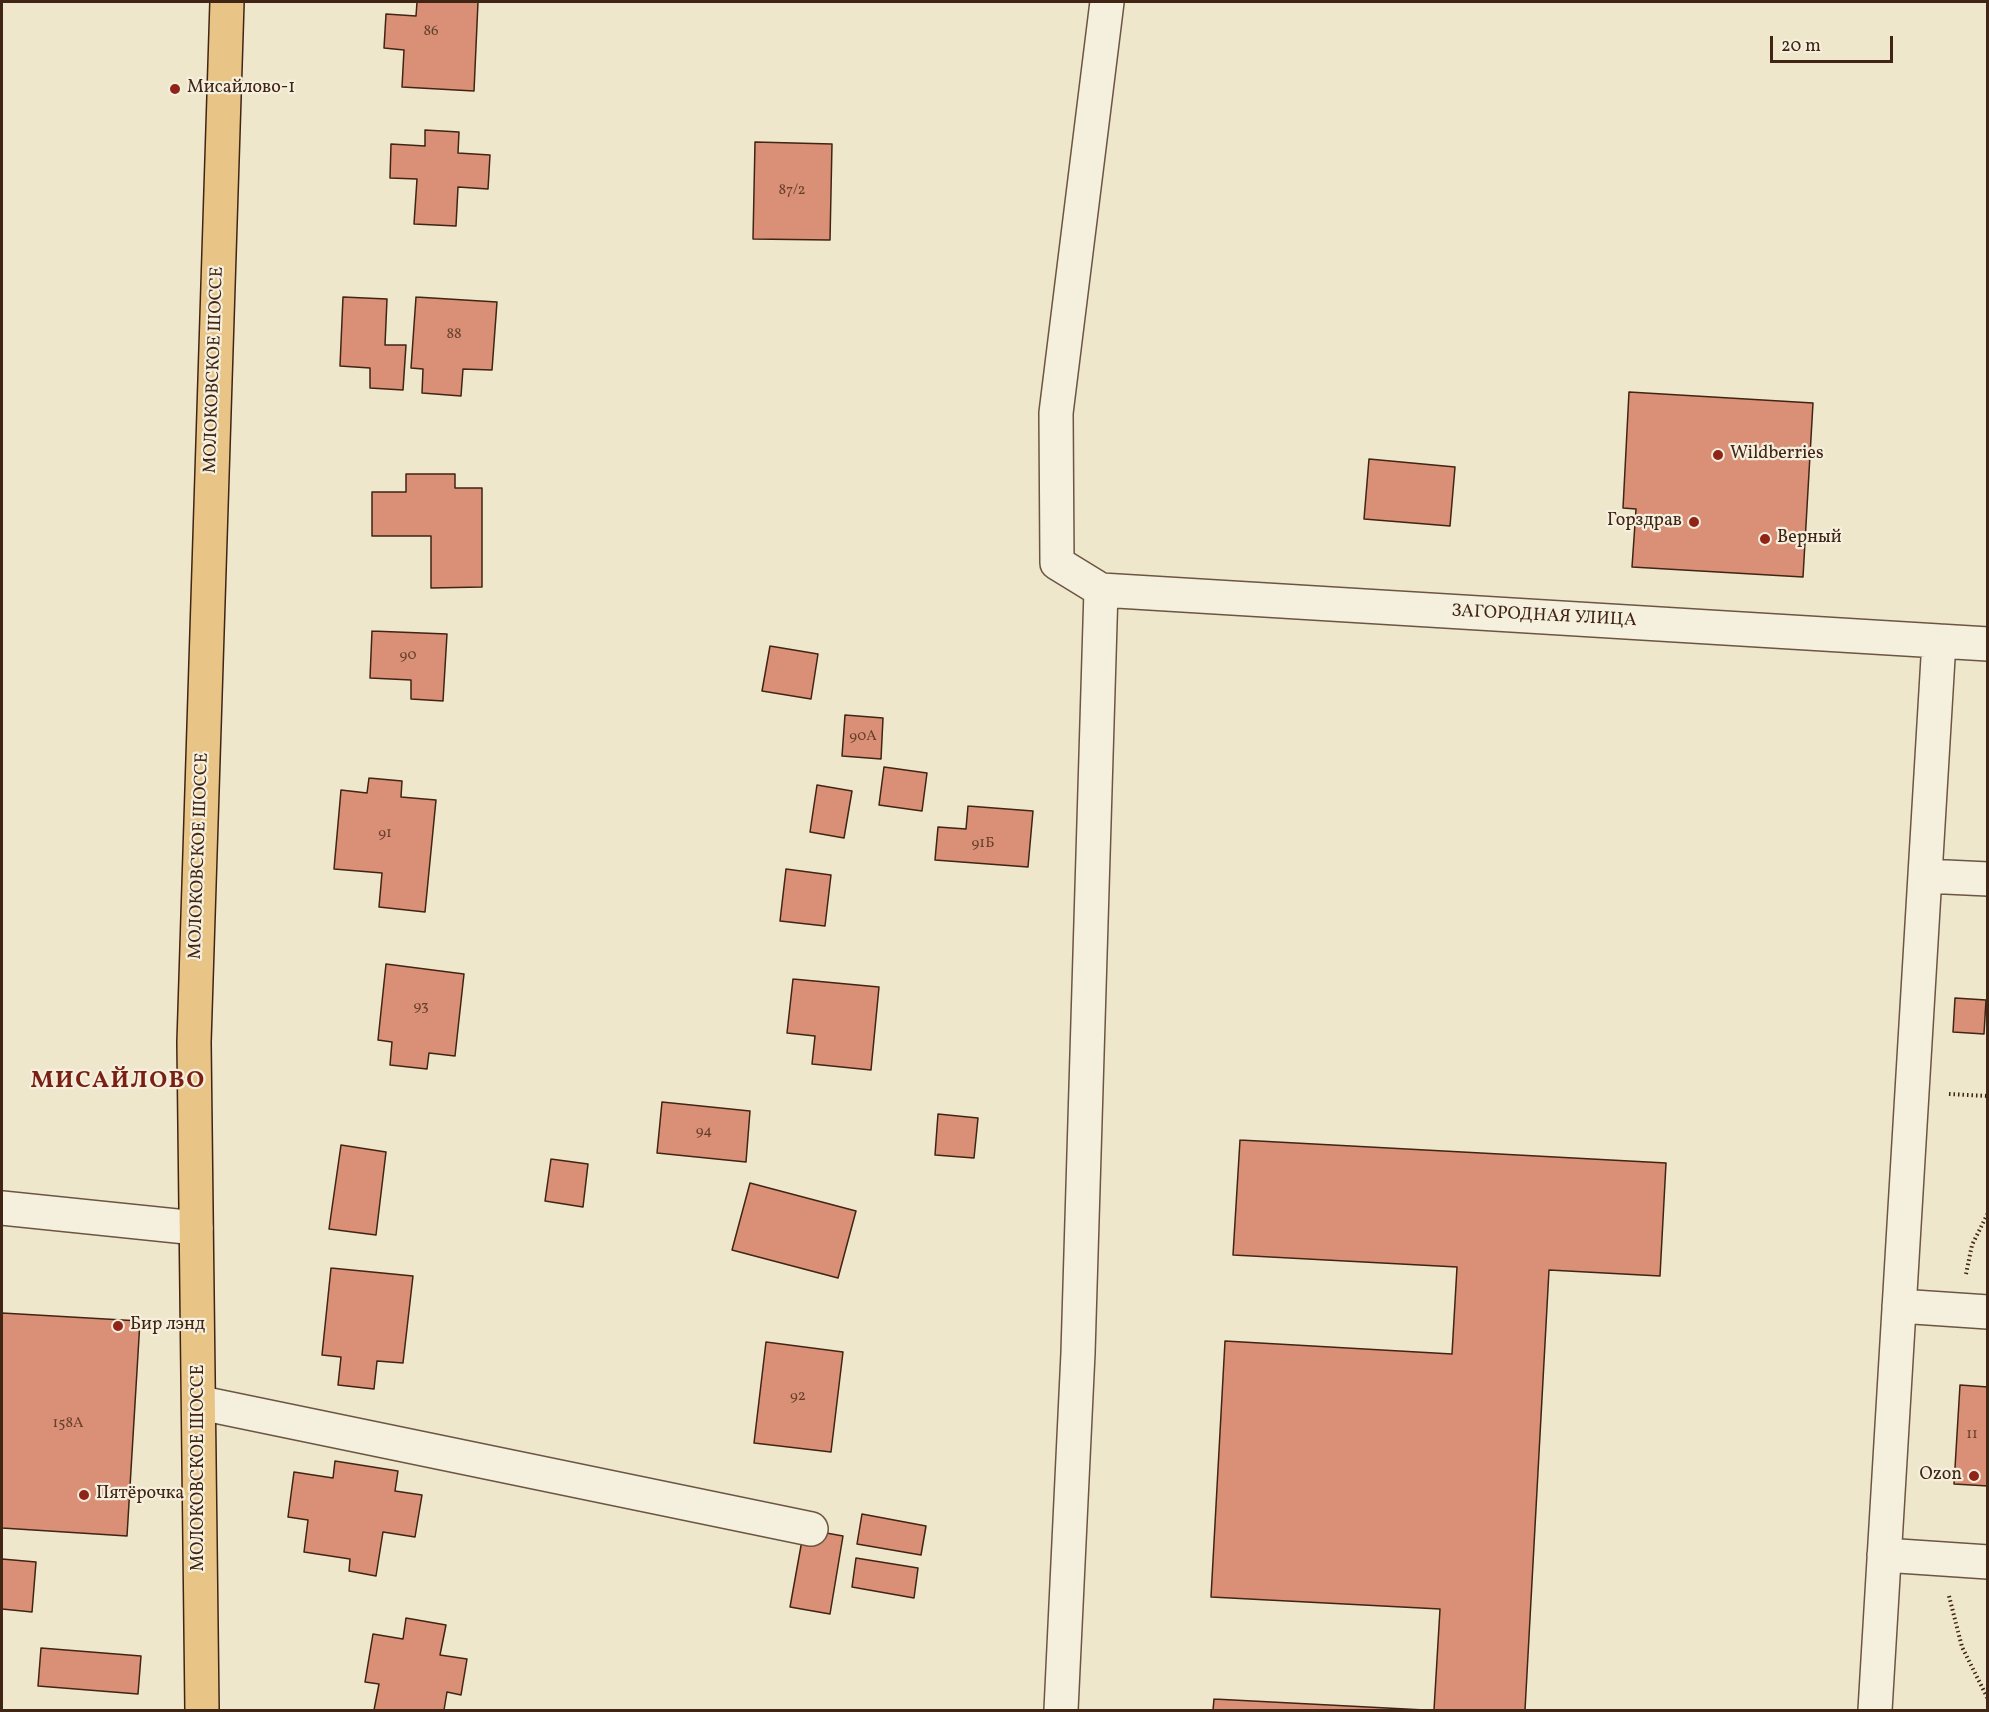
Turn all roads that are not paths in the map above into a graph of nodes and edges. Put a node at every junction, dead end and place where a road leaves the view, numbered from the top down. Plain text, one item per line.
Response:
1 (227, 2) edge
2 (1107, 2) edge
3 (1101, 590) junction
4 (1939, 641) junction
5 (1988, 644) edge
6 (1925, 876) junction
7 (1988, 879) edge
8 (2, 1208) edge
9 (196, 1227) junction
10 (1899, 1306) junction
11 (1988, 1312) edge
12 (201, 1403) junction
13 (811, 1530) dead end
14 (1884, 1555) junction
15 (1988, 1562) edge
16 (202, 1710) edge
17 (1061, 1710) edge
18 (1875, 1710) edge

1 - 9 main road, МОЛОКОВСКОЕ ШОССЕ
2 - 3 street
3 - 4 street, ЗАГОРОДНАЯ УЛИЦА
3 - 17 street
4 - 5 street, ЗАГОРОДНАЯ УЛИЦА
4 - 6 street
6 - 7 street
6 - 10 street
8 - 9 street
9 - 12 main road, МОЛОКОВСКОЕ ШОССЕ
10 - 11 street
10 - 14 street
12 - 13 street
12 - 16 main road, МОЛОКОВСКОЕ ШОССЕ
14 - 15 street
14 - 18 street

